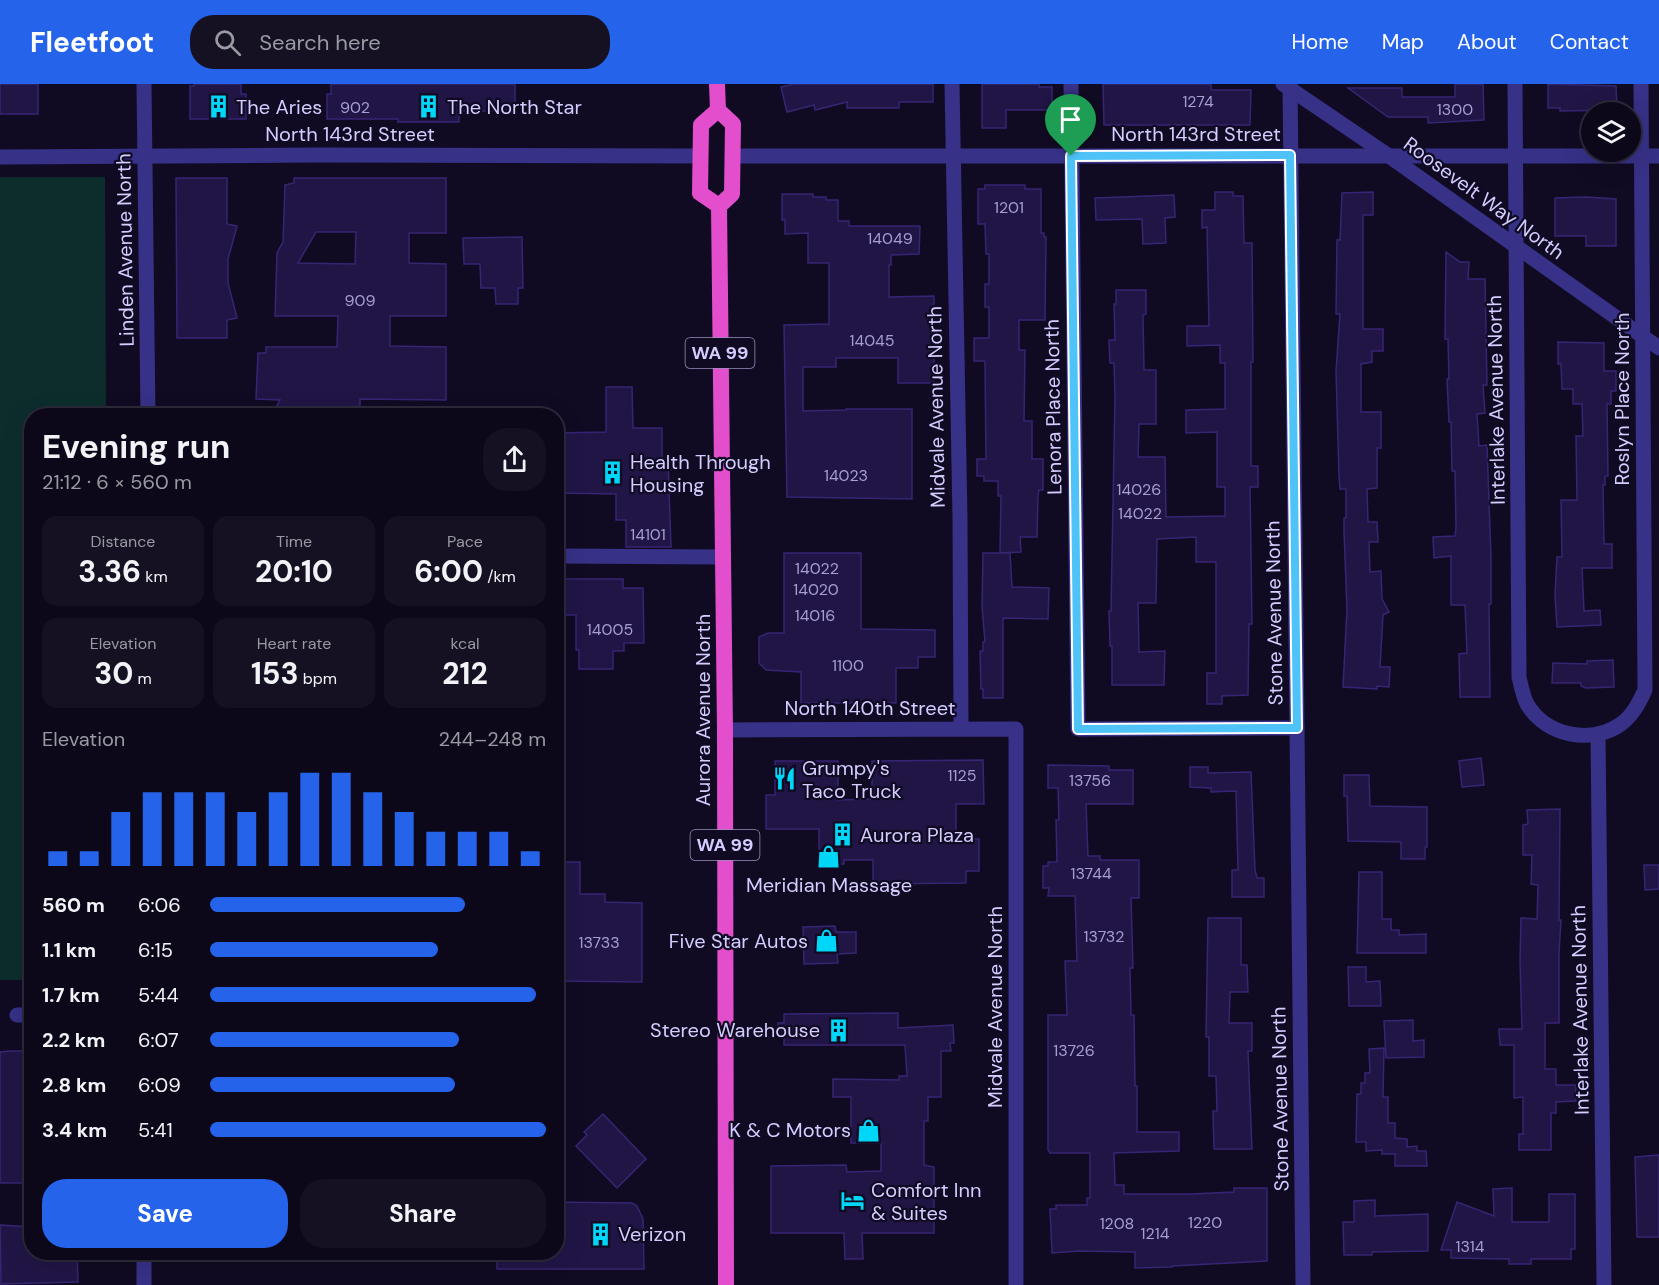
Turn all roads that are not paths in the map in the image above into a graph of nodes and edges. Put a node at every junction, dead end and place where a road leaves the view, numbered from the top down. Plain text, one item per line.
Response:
1 (144, 84) edge
2 (717, 84) edge
3 (952, 84) edge
4 (1071, 84) edge
5 (1515, 84) edge
6 (1641, 84) edge
7 (1287, 86) edge
8 (718, 110) junction
9 (951, 155) junction
10 (1290, 155) junction
11 (145, 156) junction
12 (700, 156) junction
13 (732, 156) junction
14 (1071, 156) junction
15 (1389, 156) junction
16 (1515, 156) junction
17 (1659, 156) edge
18 (0, 157) edge
19 (1642, 157) junction
20 (719, 206) junction
21 (1515, 247) junction
22 (1642, 337) junction
23 (1659, 348) edge
24 (147, 408) edge
25 (564, 556) edge
26 (723, 557) junction
27 (1297, 728) junction
28 (961, 729) junction
29 (1016, 729) joint
30 (725, 730) junction
31 (1598, 734) junction
32 (144, 1260) edge
33 (144, 1285) edge
34 (726, 1285) edge
35 (1016, 1285) edge
36 (1303, 1285) edge
37 (1604, 1285) edge

1 - 11 street, Linden Avenue North
2 - 8 highway, Aurora Avenue North / WA 99
3 - 9 street, Midvale Avenue North
4 - 14 street, Lenora Place North
5 - 16 street, Interlake Avenue North
6 - 19 street, Roslyn Place North
7 - 10 street, Stone Avenue North
7 - 15 street, Roosevelt Way North
8 - 12 highway
8 - 13 highway, Aurora Avenue North / WA 99
9 - 13 street, North 143rd Street
9 - 14 street, North 143rd Street
9 - 28 street, Midvale Avenue North
10 - 14 street, North 143rd Street
10 - 15 street, North 143rd Street
10 - 27 street, Stone Avenue North
11 - 12 street, North 143rd Street
11 - 18 street, North 143rd Street
11 - 24 street, Linden Avenue North
12 - 20 highway
13 - 20 highway, Aurora Avenue North / WA 99
14 - 27 street, Lenora Place North
15 - 16 street, North 143rd Street
15 - 21 street, Roosevelt Way North
16 - 19 street, North 143rd Street
16 - 21 street, Interlake Avenue North
17 - 19 street, North 143rd Street
19 - 22 street, Roslyn Place North
20 - 26 highway, Aurora Avenue North / WA 99
21 - 22 street, Roosevelt Way North
21 - 31 street, Interlake Avenue North
22 - 23 street, Roosevelt Way North
22 - 31 street, Roslyn Place North
25 - 26 street
26 - 30 highway, Aurora Avenue North / WA 99
27 - 36 street, Stone Avenue North
28 - 29 street, North 140th Street
28 - 30 street, North 140th Street
29 - 35 street, Midvale Avenue North
30 - 34 highway, Aurora Avenue North / WA 99
31 - 37 street, Interlake Avenue North
32 - 33 street

